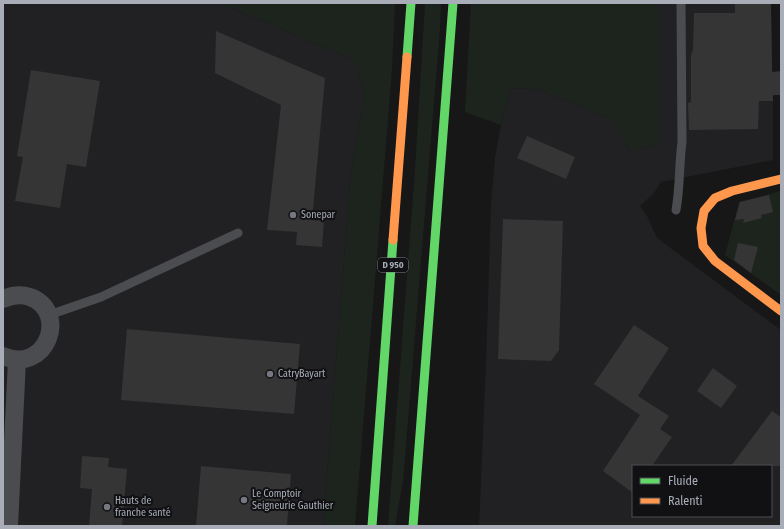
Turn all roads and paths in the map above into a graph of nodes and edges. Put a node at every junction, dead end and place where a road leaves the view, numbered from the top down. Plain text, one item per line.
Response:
1 (411, 3) edge
2 (453, 3) edge
3 (681, 3) edge
4 (781, 179) edge
5 (676, 210) dead end
6 (238, 233) dead end
7 (3, 299) edge
8 (781, 311) edge
9 (48, 315) junction
10 (10, 358) edge
11 (10, 524) edge
12 (372, 526) edge
13 (415, 526) edge

1 - 12 main road, D 950
2 - 13 main road
3 - 5 lane
4 - 8 main road
6 - 9 lane
7 - 9 street
9 - 10 street
10 - 11 street

